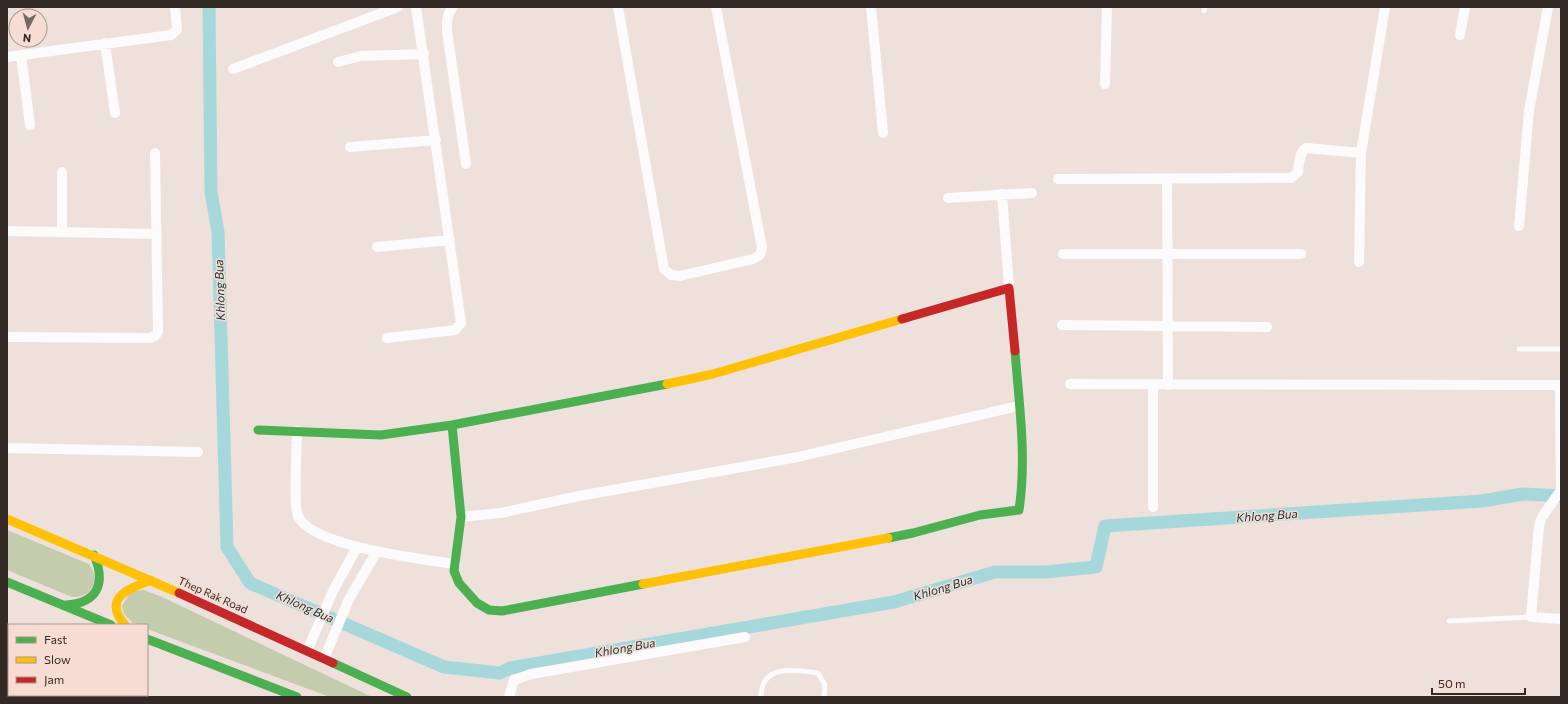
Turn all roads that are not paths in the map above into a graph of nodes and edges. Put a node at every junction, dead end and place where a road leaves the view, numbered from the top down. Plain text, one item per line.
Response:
1 (175, 7) edge
2 (398, 7) edge
3 (416, 7) edge
4 (453, 7) edge
5 (618, 7) edge
6 (716, 7) edge
7 (871, 7) edge
8 (1107, 7) edge
9 (1385, 7) edge
10 (1465, 7) edge
11 (1548, 7) edge
12 (1460, 35) dead end
13 (105, 43) junction
14 (424, 54) junction
15 (21, 55) junction
16 (7, 57) edge
17 (338, 62) dead end
18 (233, 69) dead end
19 (1105, 84) dead end
20 (115, 113) dead end
21 (30, 126) dead end
22 (884, 133) dead end
23 (436, 140) junction
24 (350, 147) dead end
25 (155, 153) dead end
26 (1361, 153) junction
27 (466, 164) dead end
28 (62, 172) dead end
29 (1058, 179) dead end
30 (1167, 179) junction
31 (1032, 193) dead end
32 (1002, 194) junction
33 (948, 198) dead end
34 (1519, 226) dead end
35 (7, 231) edge
36 (62, 232) junction
37 (156, 234) junction
38 (450, 240) junction
39 (377, 246) dead end
40 (1063, 254) dead end
41 (1166, 254) junction
42 (1301, 254) dead end
43 (1359, 262) dead end
44 (1009, 288) junction
45 (1062, 324) dead end
46 (1167, 326) junction
47 (1267, 327) dead end
48 (7, 337) edge
49 (387, 338) dead end
50 (1519, 348) dead end
51 (1561, 349) edge
52 (1070, 384) dead end
53 (1153, 385) junction
54 (1168, 385) junction
55 (1561, 385) edge
56 (1018, 406) junction
57 (452, 425) junction
58 (258, 430) dead end
59 (297, 431) junction
60 (7, 448) edge
61 (198, 452) dead end
62 (1561, 490) edge
63 (1153, 507) dead end
64 (461, 517) junction
65 (7, 519) edge
66 (357, 547) junction
67 (377, 551) junction
68 (94, 555) junction
69 (455, 564) junction
70 (151, 580) junction
71 (7, 582) edge
72 (63, 605) junction
73 (1531, 617) junction
74 (1561, 619) edge
75 (1449, 621) dead end
76 (109, 624) edge
77 (124, 624) edge
78 (745, 637) dead end
79 (148, 639) edge
80 (307, 651) junction
81 (324, 659) junction
82 (297, 697) edge
83 (408, 697) edge
84 (509, 697) edge
85 (761, 697) edge
86 (824, 697) edge

1 - 13 street
2 - 18 street
3 - 14 street
4 - 27 street
5 - 6 street
7 - 22 street
8 - 19 street
9 - 26 street
10 - 12 street
11 - 34 street
13 - 15 street
13 - 20 street
14 - 17 street
14 - 23 street
15 - 16 street
15 - 21 street
23 - 24 street
23 - 38 street
25 - 37 street
26 - 30 street
26 - 43 street
28 - 36 street
29 - 30 street
30 - 41 street
31 - 32 street
32 - 33 street
32 - 44 street
35 - 36 street
36 - 37 street
37 - 48 street
38 - 39 street
38 - 49 street
40 - 41 street
41 - 42 street
41 - 46 street
44 - 56 street
44 - 57 street
45 - 46 street
46 - 47 street
46 - 54 street
50 - 51 lane
52 - 53 street
53 - 54 street
53 - 63 street
54 - 55 street
55 - 62 street
56 - 64 street
56 - 69 street
57 - 59 street
57 - 64 street
58 - 59 street
59 - 66 street
60 - 61 street
62 - 73 street
64 - 69 street
65 - 68 street, Thep Rak Road
66 - 67 street
66 - 80 street
67 - 69 street
67 - 81 street
68 - 70 street, Thep Rak Road
68 - 72 street
70 - 77 street
70 - 80 street, Thep Rak Road
71 - 72 street
72 - 76 street
73 - 74 street
73 - 75 lane
78 - 84 street
79 - 82 street
80 - 81 street, Thep Rak Road
81 - 83 street, Thep Rak Road
85 - 86 lane

